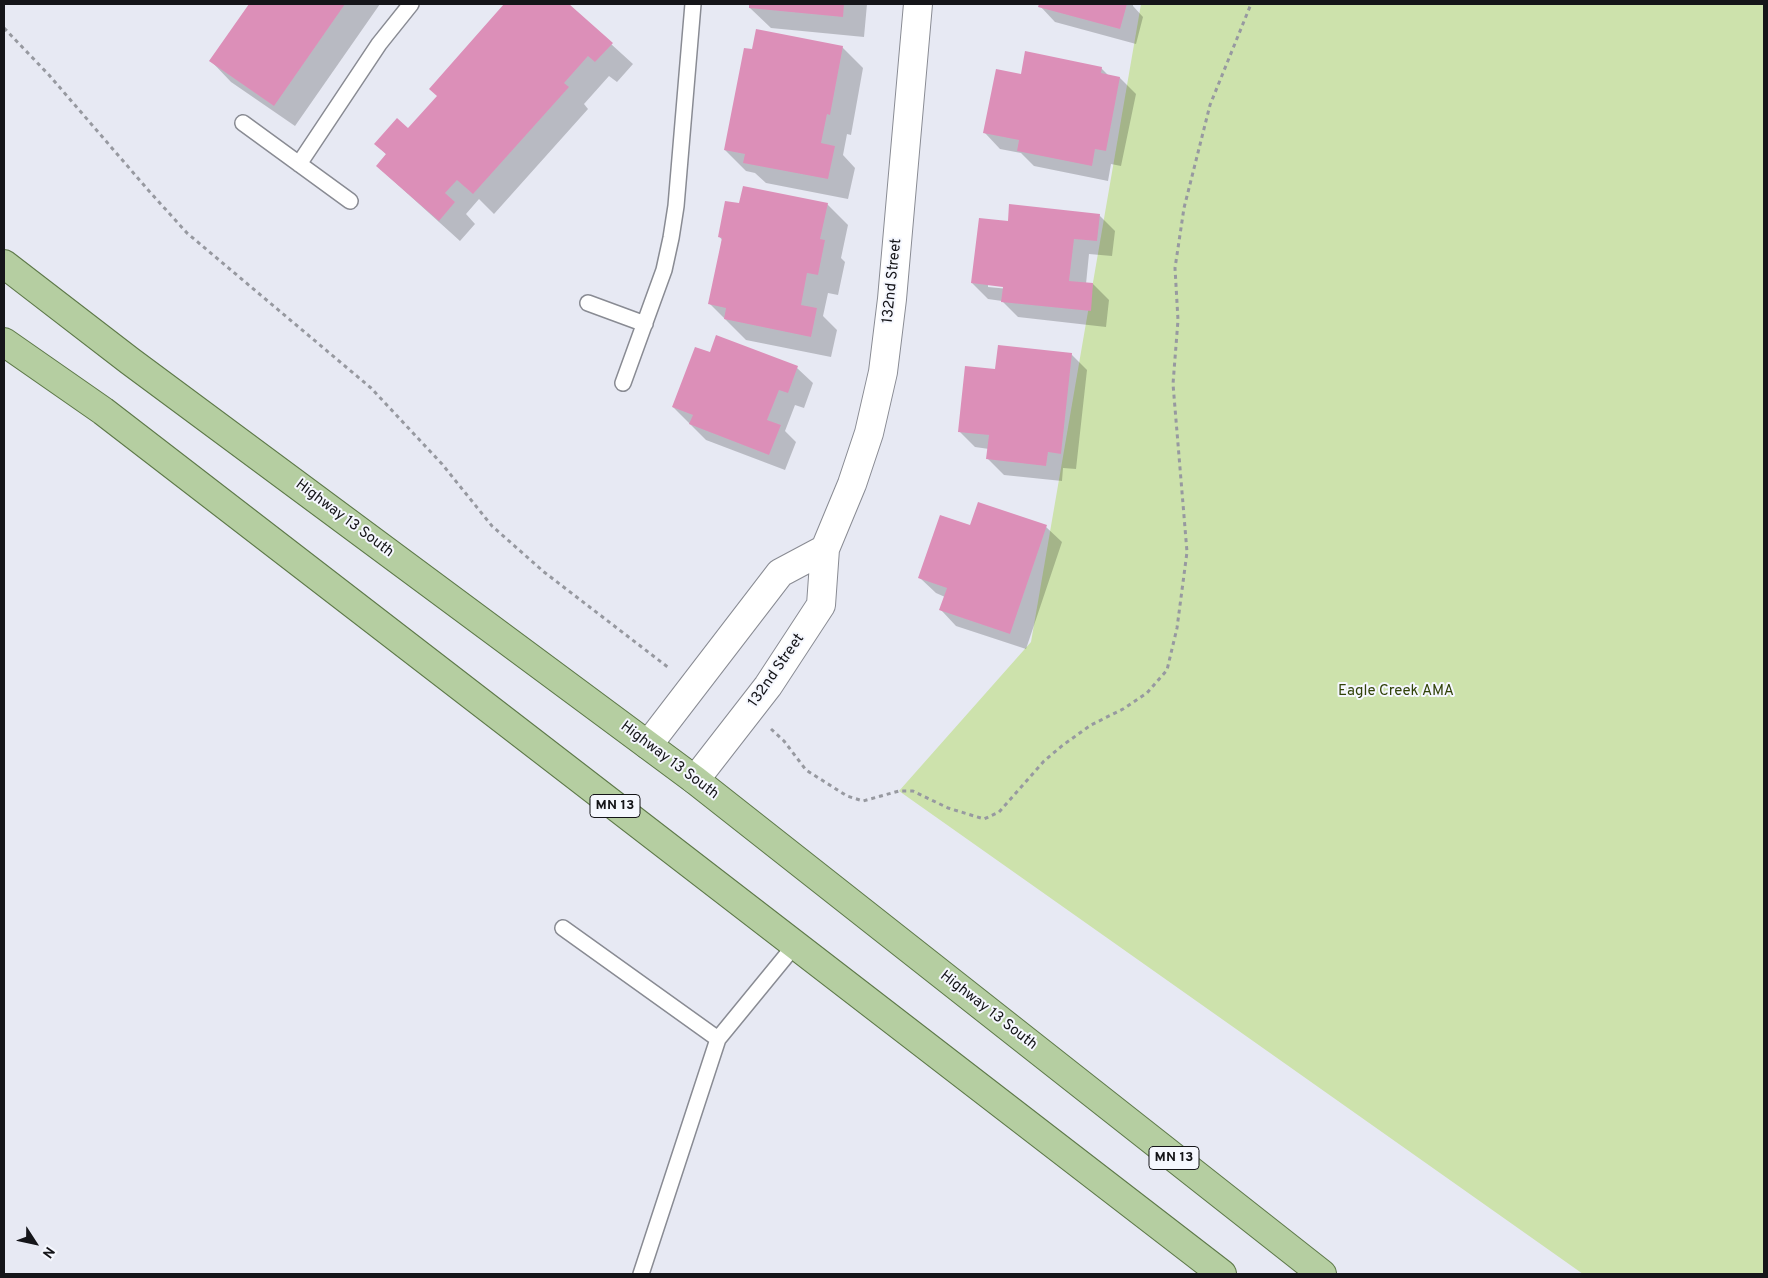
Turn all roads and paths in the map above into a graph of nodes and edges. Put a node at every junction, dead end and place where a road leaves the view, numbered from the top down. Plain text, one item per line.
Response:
1 (410, 4) edge
2 (693, 4) edge
3 (918, 4) edge
4 (1251, 4) edge
5 (4, 28) edge
6 (243, 123) dead end
7 (299, 164) junction
8 (350, 201) dead end
9 (4, 264) edge
10 (588, 303) dead end
11 (645, 324) junction
12 (4, 342) edge
13 (623, 383) dead end
14 (825, 549) junction
15 (696, 684) junction
16 (747, 714) junction
17 (648, 744) junction
18 (695, 780) junction
19 (563, 928) dead end
20 (795, 945) junction
21 (718, 1039) junction
22 (641, 1274) edge
23 (1222, 1274) edge
24 (1322, 1274) edge

1 - 7 lane
2 - 11 lane
3 - 14 street, 132nd Street
4 - 16 path
5 - 15 path
6 - 7 lane
7 - 8 lane
9 - 17 main road, Highway 13 South / MN 13
10 - 11 lane
11 - 13 lane
12 - 20 main road, MN 13
14 - 15 street
14 - 16 street, 132nd Street
15 - 17 street
16 - 18 street, 132nd Street
17 - 18 main road, Highway 13 South / MN 13
18 - 24 main road, Highway 13 South / MN 13
19 - 21 lane
20 - 21 lane
20 - 23 main road, MN 13
21 - 22 lane

